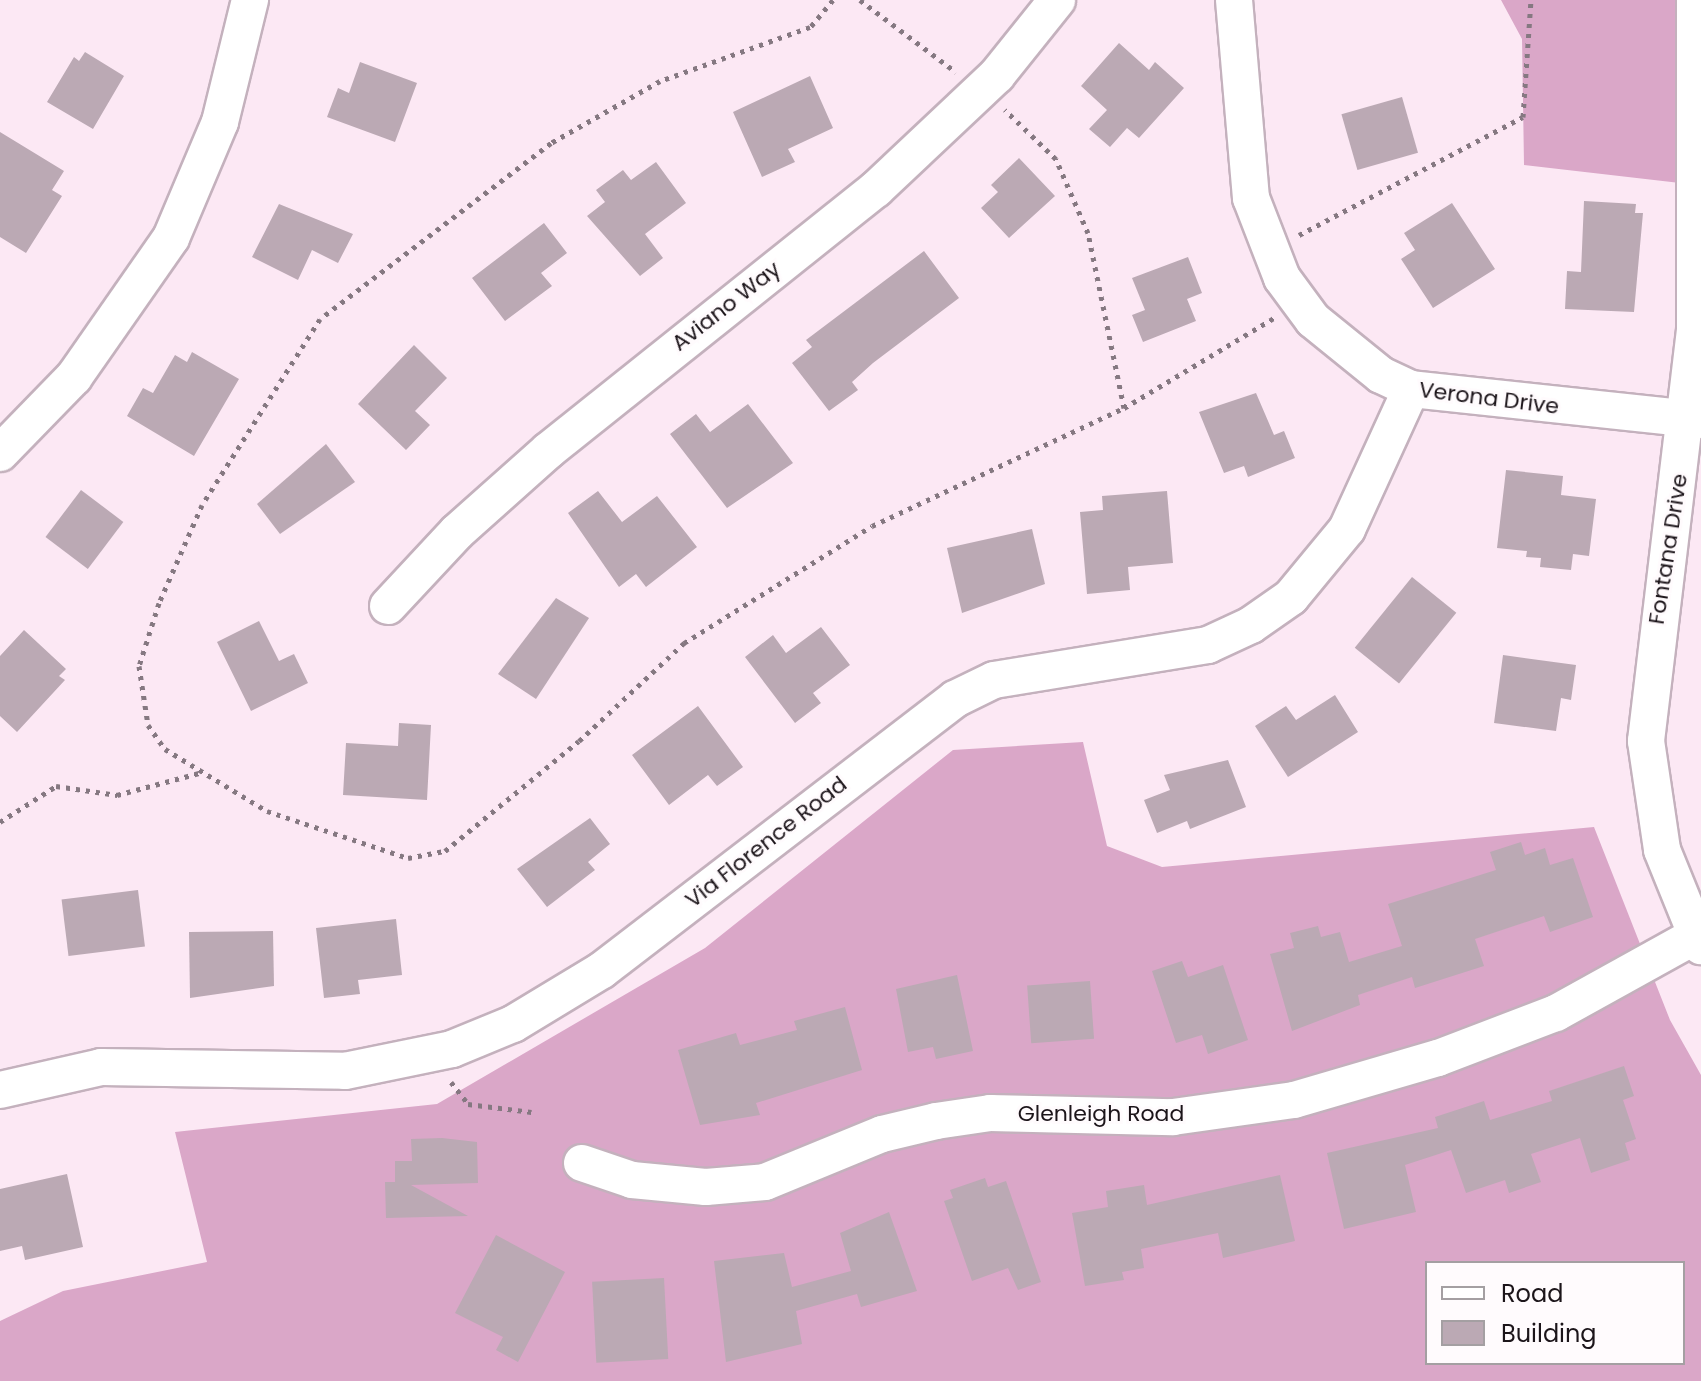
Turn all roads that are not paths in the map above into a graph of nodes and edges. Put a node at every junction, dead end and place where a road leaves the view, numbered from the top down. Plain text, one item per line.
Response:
1 (250, 0) edge
2 (1057, 0) edge
3 (1234, 0) edge
4 (1695, 0) edge
5 (1411, 389) junction
6 (1694, 419) edge
7 (0, 453) edge
8 (388, 606) dead end
9 (1698, 941) edge
10 (0, 1090) edge
11 (582, 1163) dead end

1 - 7 street
2 - 8 street, Aviano Way
3 - 5 street, Verona Drive
4 - 6 street, Fontana Drive
5 - 6 street, Verona Drive
5 - 10 street, Via Florence Road
6 - 9 street, Fontana Drive
9 - 11 street, Glenleigh Road

